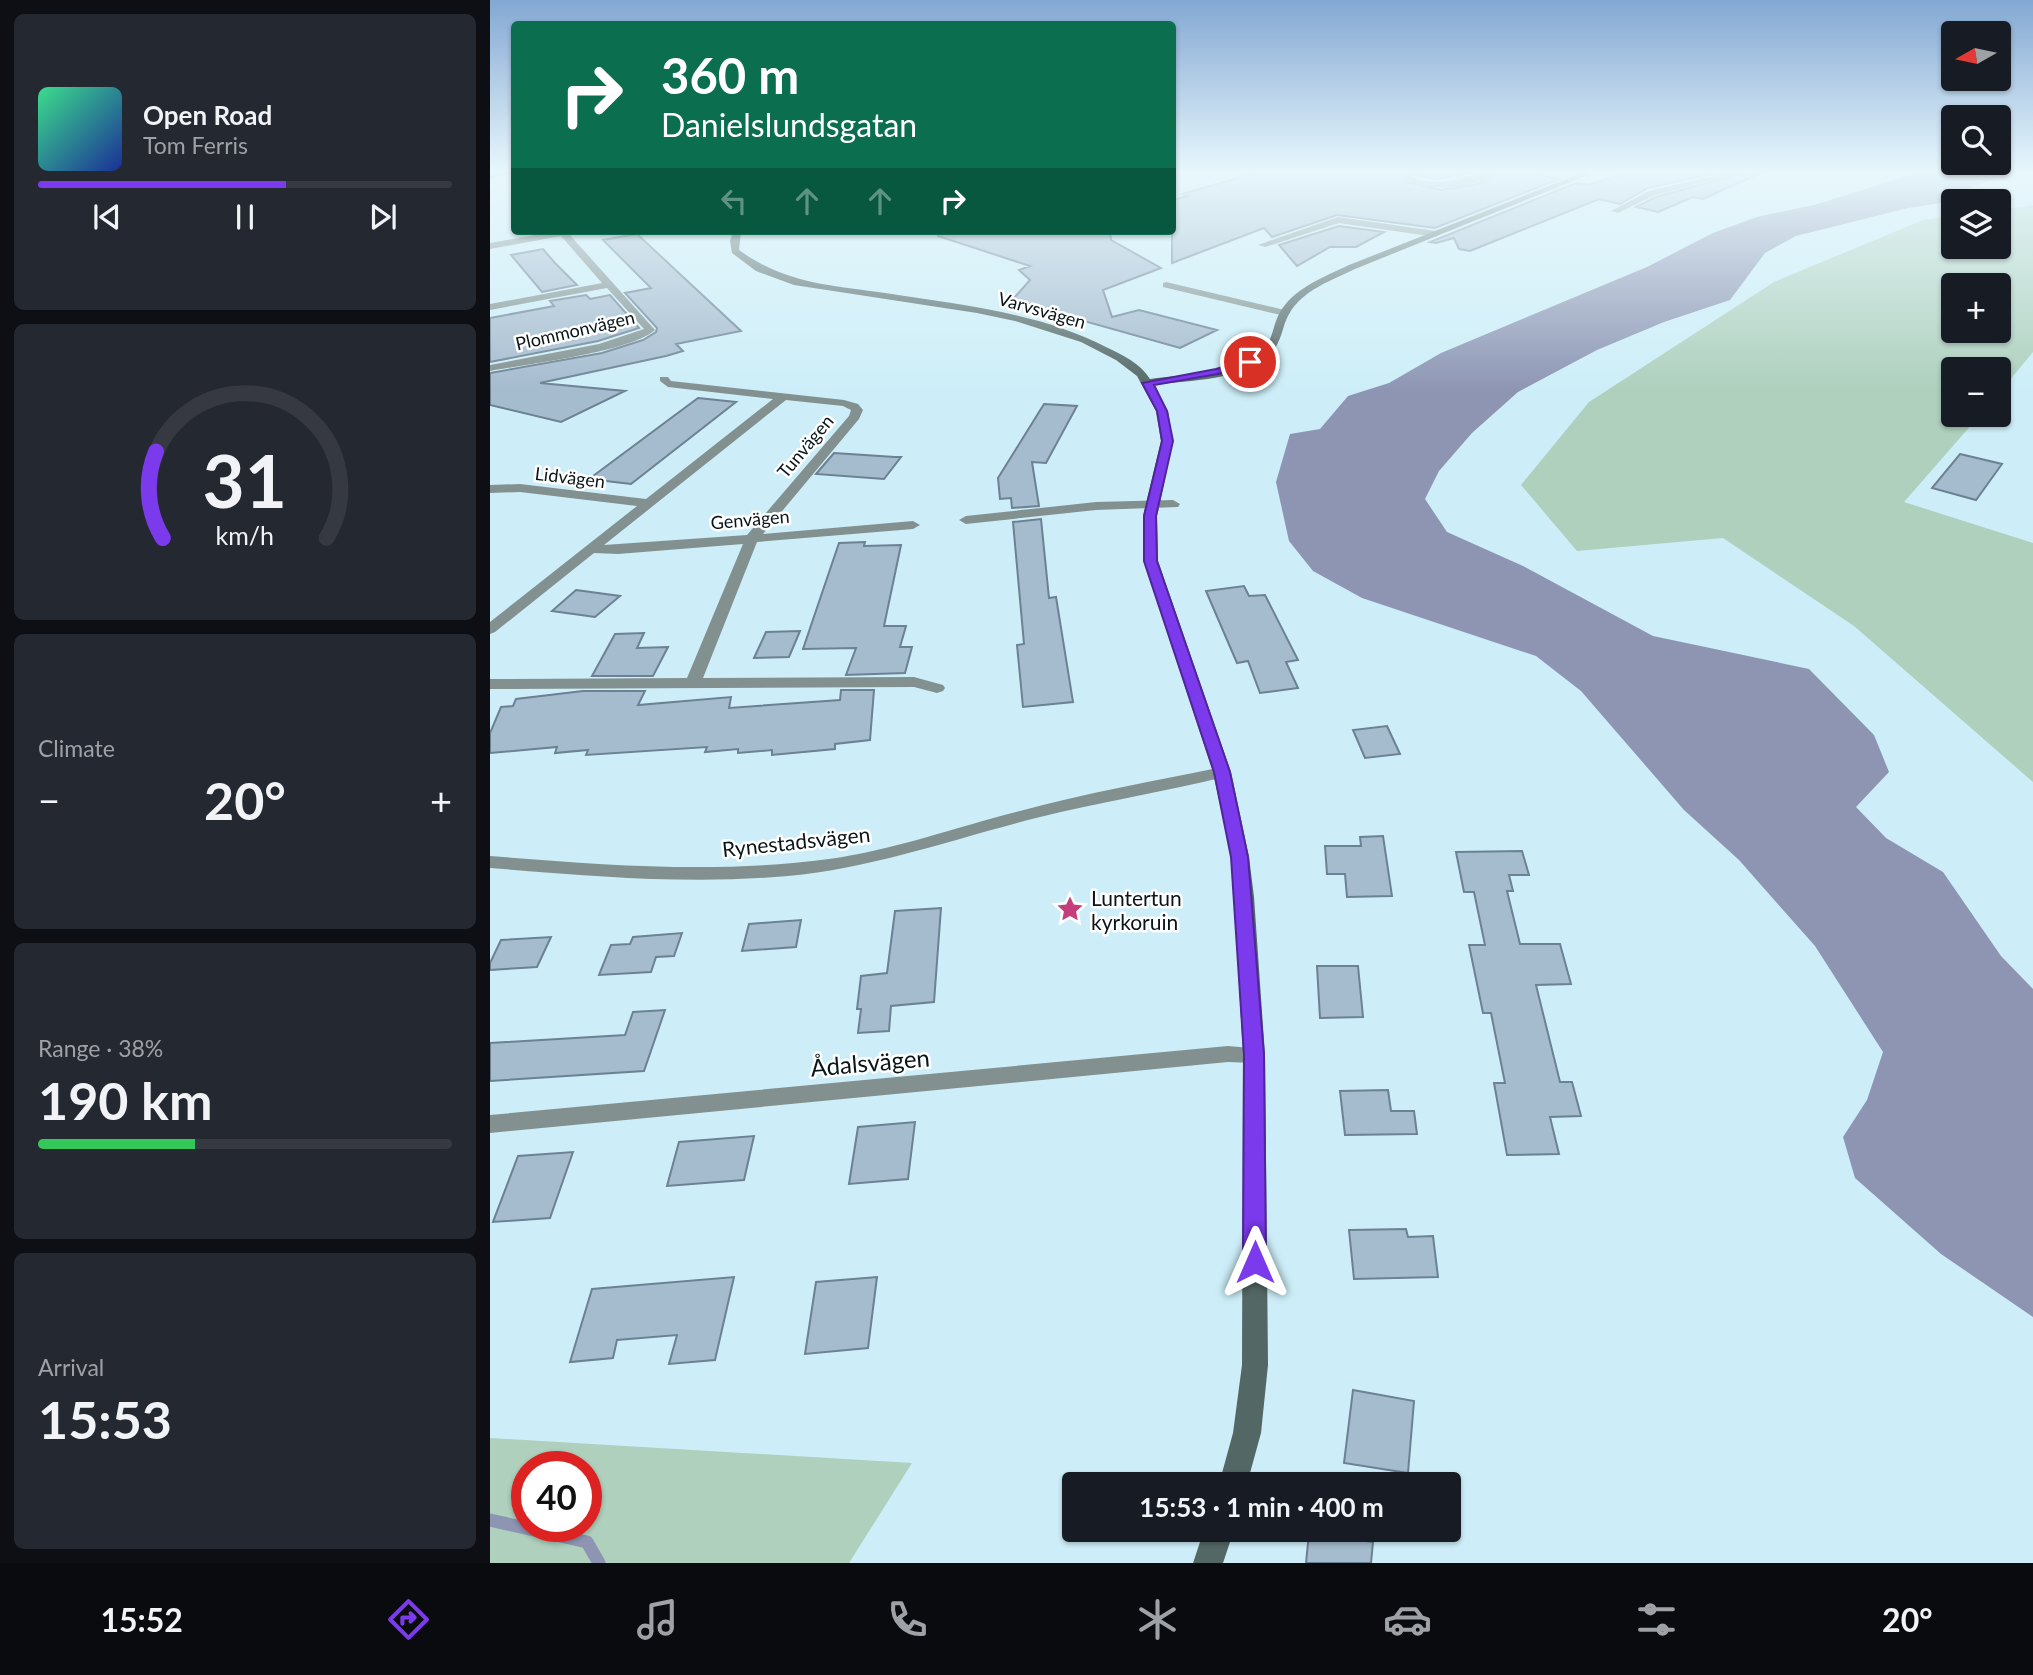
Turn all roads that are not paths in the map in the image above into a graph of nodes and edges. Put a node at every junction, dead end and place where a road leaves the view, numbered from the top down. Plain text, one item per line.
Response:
1 (579, 245) edge
2 (734, 245) edge
3 (1410, 245) edge
4 (611, 284) junction
5 (1166, 285) dead end
6 (490, 307) edge
7 (1284, 313) junction
8 (490, 368) edge
9 (664, 379) dead end
10 (1147, 383) junction
11 (784, 396) junction
12 (490, 489) edge
13 (646, 503) junction
14 (1173, 504) dead end
15 (1152, 505) junction
16 (966, 520) dead end
17 (913, 525) dead end
18 (752, 538) junction
19 (589, 549) junction
20 (490, 629) edge
21 (693, 683) junction
22 (490, 684) edge
23 (937, 688) dead end
24 (1222, 772) junction
25 (490, 862) edge
26 (1254, 1055) junction
27 (490, 1124) edge
28 (1236, 1472) edge
29 (1215, 1542) edge
30 (1208, 1563) edge

1 - 4 street, Plommonvägen
2 - 10 street, Varvsvägen
3 - 7 street
4 - 6 street, Plommonvägen
4 - 8 street, Plommonvägen
5 - 7 street
7 - 10 street
9 - 11 street, Tunvägen
10 - 15 street
11 - 13 street
11 - 18 street, Tunvägen
12 - 13 street, Lidvägen
13 - 19 street
14 - 15 street
15 - 16 street
15 - 24 street
17 - 18 street, Genvägen
18 - 19 street, Genvägen
18 - 21 street, Tunvägen
19 - 20 street
21 - 22 street
21 - 23 street
24 - 25 street, Rynestadsvägen
24 - 26 street
26 - 27 street, Ådalsvägen
26 - 28 street
29 - 30 street

